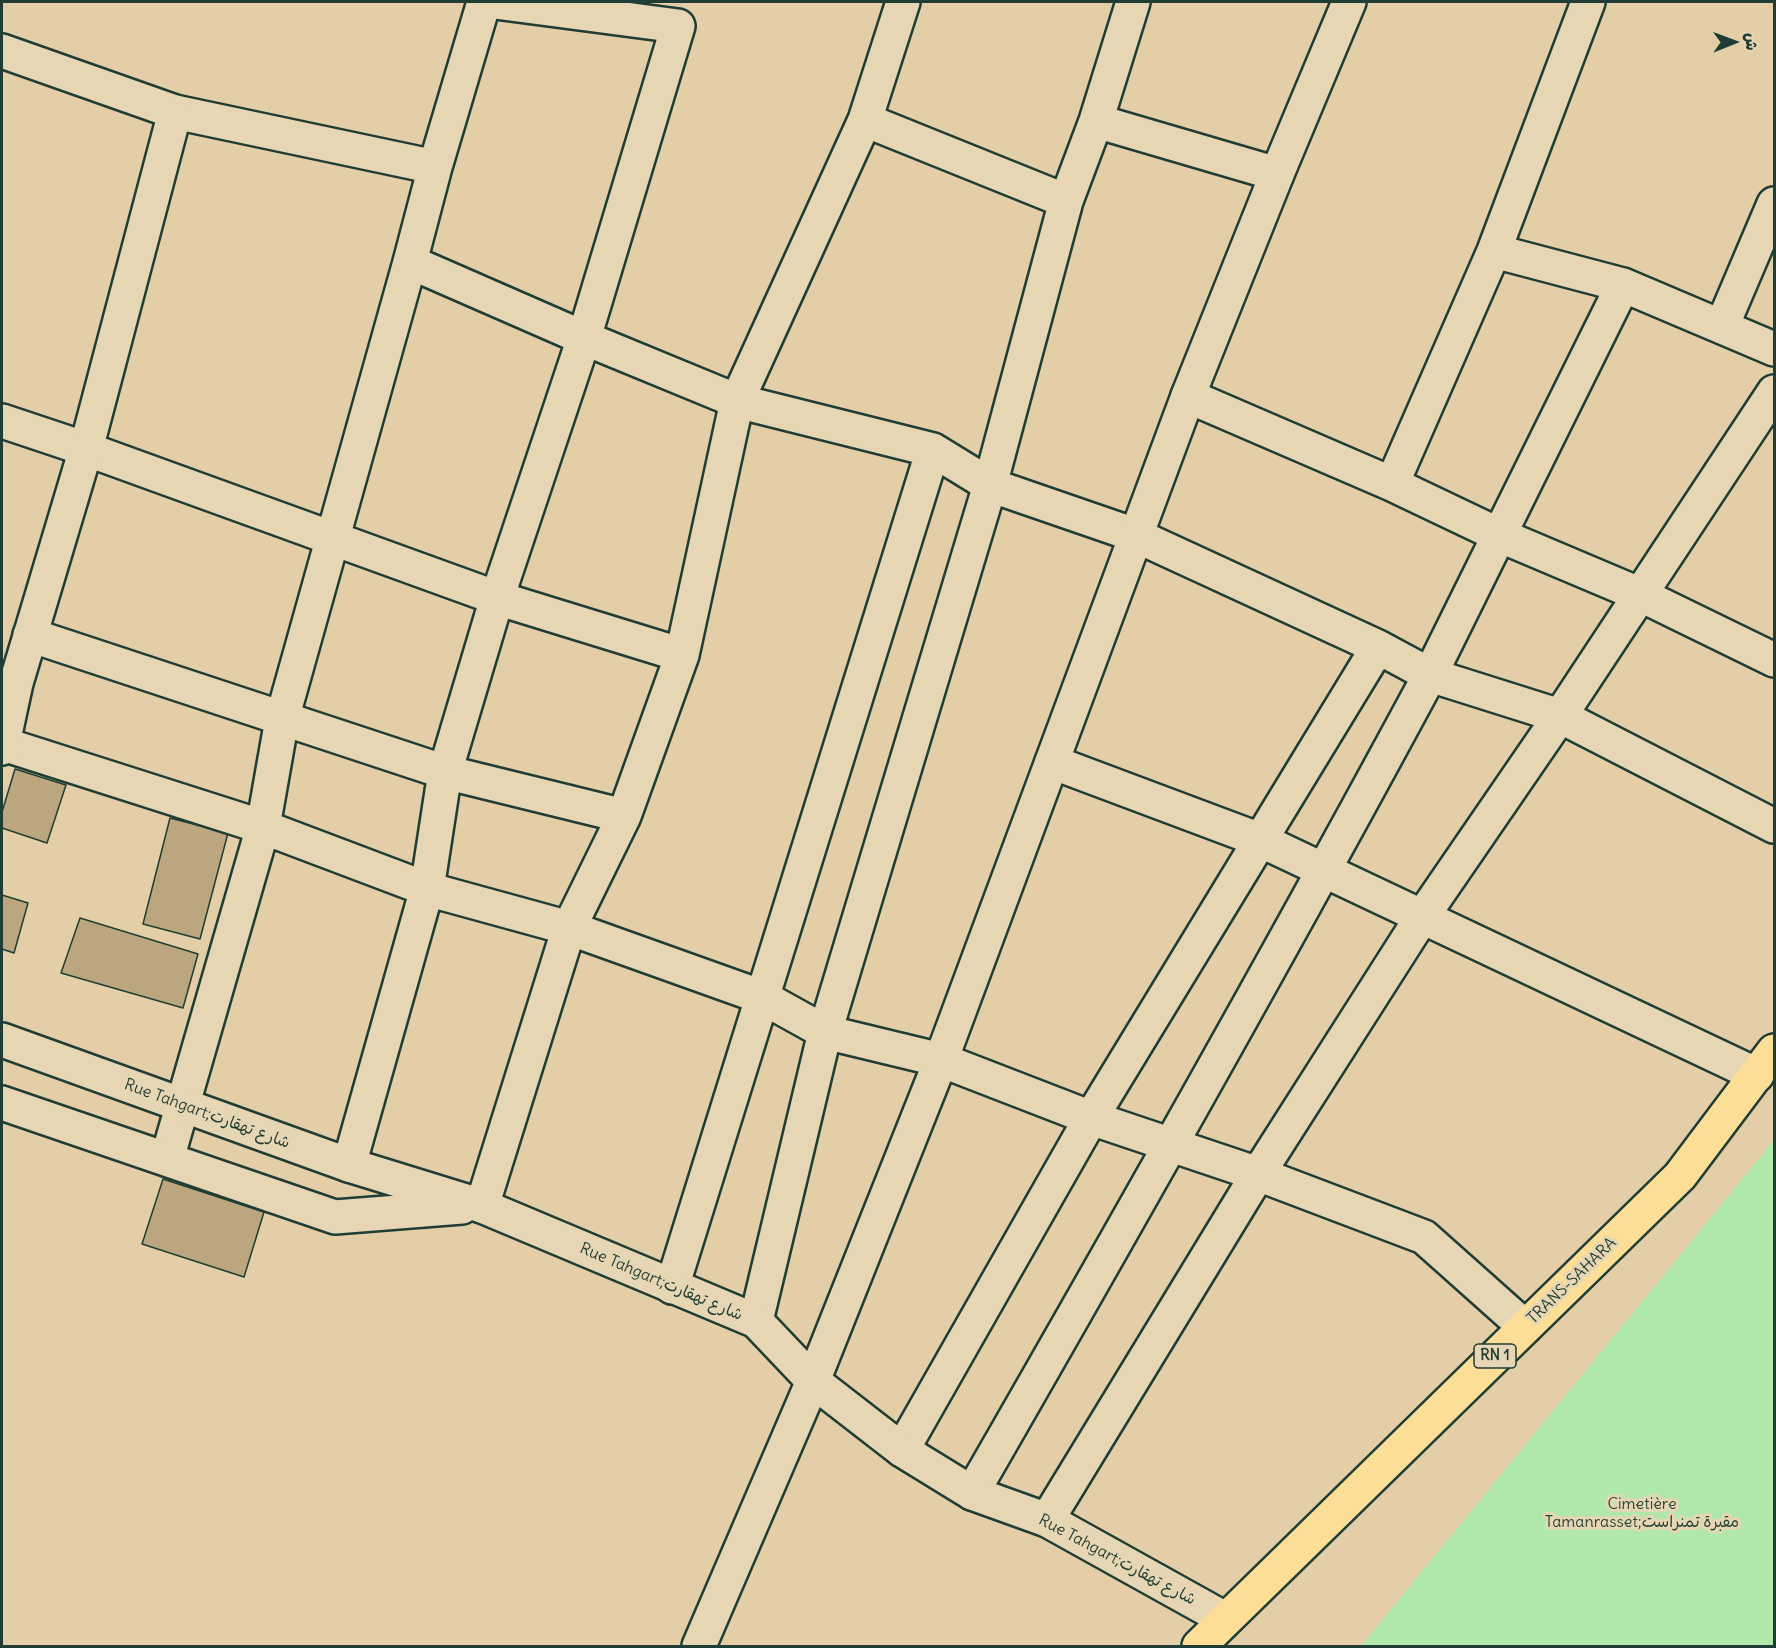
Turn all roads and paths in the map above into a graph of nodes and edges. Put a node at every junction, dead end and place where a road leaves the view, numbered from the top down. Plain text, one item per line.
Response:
1 (484, 2) edge
2 (495, 2) edge
3 (903, 2) edge
4 (1133, 2) edge
5 (1349, 2) edge
6 (1588, 2) edge
7 (680, 14) edge
8 (2, 51) edge
9 (175, 112) junction
10 (865, 120) junction
11 (1096, 121) junction
12 (435, 167) junction
13 (1277, 174) junction
14 (1066, 201) junction
15 (1774, 204) edge
16 (1494, 251) junction
17 (410, 262) junction
18 (1623, 285) junction
19 (1722, 326) junction
20 (584, 338) junction
21 (1774, 349) edge
22 (1774, 392) edge
23 (1188, 396) junction
24 (737, 401) junction
25 (2, 421) edge
26 (86, 449) junction
27 (933, 450) junction
28 (1392, 484) junction
29 (990, 485) junction
30 (1499, 535) junction
31 (1135, 536) junction
32 (332, 540) junction
33 (1641, 596) junction
34 (497, 598) junction
35 (30, 635) junction
36 (1378, 646) junction
37 (682, 655) junction
38 (1774, 660) edge
39 (1430, 675) junction
40 (9, 680) edge
41 (1560, 716) junction
42 (282, 719) junction
43 (2, 746) edge
44 (1052, 762) junction
45 (445, 772) junction
46 (624, 816) junction
47 (1774, 826) edge
48 (263, 827) junction
49 (1260, 840) junction
50 (1324, 871) junction
51 (428, 889) junction
52 (1422, 916) junction
53 (569, 928) junction
54 (762, 998) junction
55 (825, 1032) junction
56 (2, 1040) edge
57 (941, 1060) junction
58 (1766, 1063) edge
59 (2, 1103) edge
60 (183, 1106) junction
61 (1092, 1118) junction
62 (1173, 1143) junction
63 (167, 1159) junction
64 (349, 1165) junction
65 (1258, 1174) junction
66 (482, 1206) junction
67 (672, 1287) junction
68 (756, 1321) junction
69 (1525, 1327) junction
70 (813, 1381) junction
71 (902, 1450) junction
72 (972, 1493) junction
73 (1047, 1520) junction
74 (1225, 1619) junction
75 (699, 1647) edge
76 (1198, 1647) edge

1 - 12 street
2 - 7 street
3 - 10 street
4 - 11 street
5 - 13 street
6 - 16 street
7 - 20 street
8 - 9 street
9 - 12 street
9 - 26 street
10 - 14 street
10 - 24 street
11 - 13 street
11 - 14 street
12 - 17 street
13 - 23 street
14 - 29 street
15 - 19 street
16 - 18 street
16 - 28 street
17 - 20 street
17 - 32 street
18 - 19 street
18 - 30 street
19 - 21 street
20 - 24 street
20 - 34 street
22 - 33 street
23 - 28 street
23 - 31 street
24 - 27 street
24 - 37 street
25 - 26 street
26 - 32 street
26 - 35 street
27 - 29 street
27 - 54 street
28 - 30 street
29 - 31 street
29 - 55 street
30 - 33 street
30 - 39 street
31 - 36 street
31 - 44 street
32 - 34 street
32 - 42 street
33 - 38 street
33 - 41 street
34 - 37 street
34 - 45 street
35 - 40 street
35 - 42 street
36 - 39 street
36 - 49 street
37 - 46 street
39 - 41 street
39 - 50 street
40 - 43 street
41 - 47 street
41 - 52 street
42 - 45 street
42 - 48 street
43 - 48 street
44 - 49 street
44 - 57 street
45 - 46 street
45 - 51 street
46 - 53 street
48 - 51 street
48 - 60 street
49 - 50 street
49 - 61 street
50 - 52 street
50 - 62 street
51 - 53 street
51 - 64 street
52 - 58 street
52 - 65 street
53 - 54 street
53 - 66 street
54 - 55 street
54 - 67 street
55 - 57 street
55 - 68 street
56 - 60 street, Rue Tahgart;شارع تهقارت
57 - 61 street
57 - 70 street
58 - 69 main road, TRANS-SAHARA / RN 1
59 - 63 street, Rue Tahgart;شارع تهقارت
60 - 63 street
60 - 64 street, Rue Tahgart;شارع تهقارت
61 - 62 street
61 - 71 street
62 - 65 street
62 - 72 street
63 - 66 street, Rue Tahgart;شارع تهقارت
64 - 66 street, Rue Tahgart;شارع تهقارت
65 - 69 street
65 - 73 street
66 - 67 street, Rue Tahgart;شارع تهقارت
67 - 68 street, Rue Tahgart;شارع تهقارت
68 - 70 street, Rue Tahgart;شارع تهقارت
69 - 74 main road, TRANS-SAHARA / RN 1
70 - 71 street, Rue Tahgart;شارع تهقارت
70 - 75 street
71 - 72 street, Rue Tahgart;شارع تهقارت
72 - 73 street, Rue Tahgart;شارع تهقارت
73 - 74 street, Rue Tahgart;شارع تهقارت
74 - 76 main road, TRANS-SAHARA / RN 1

